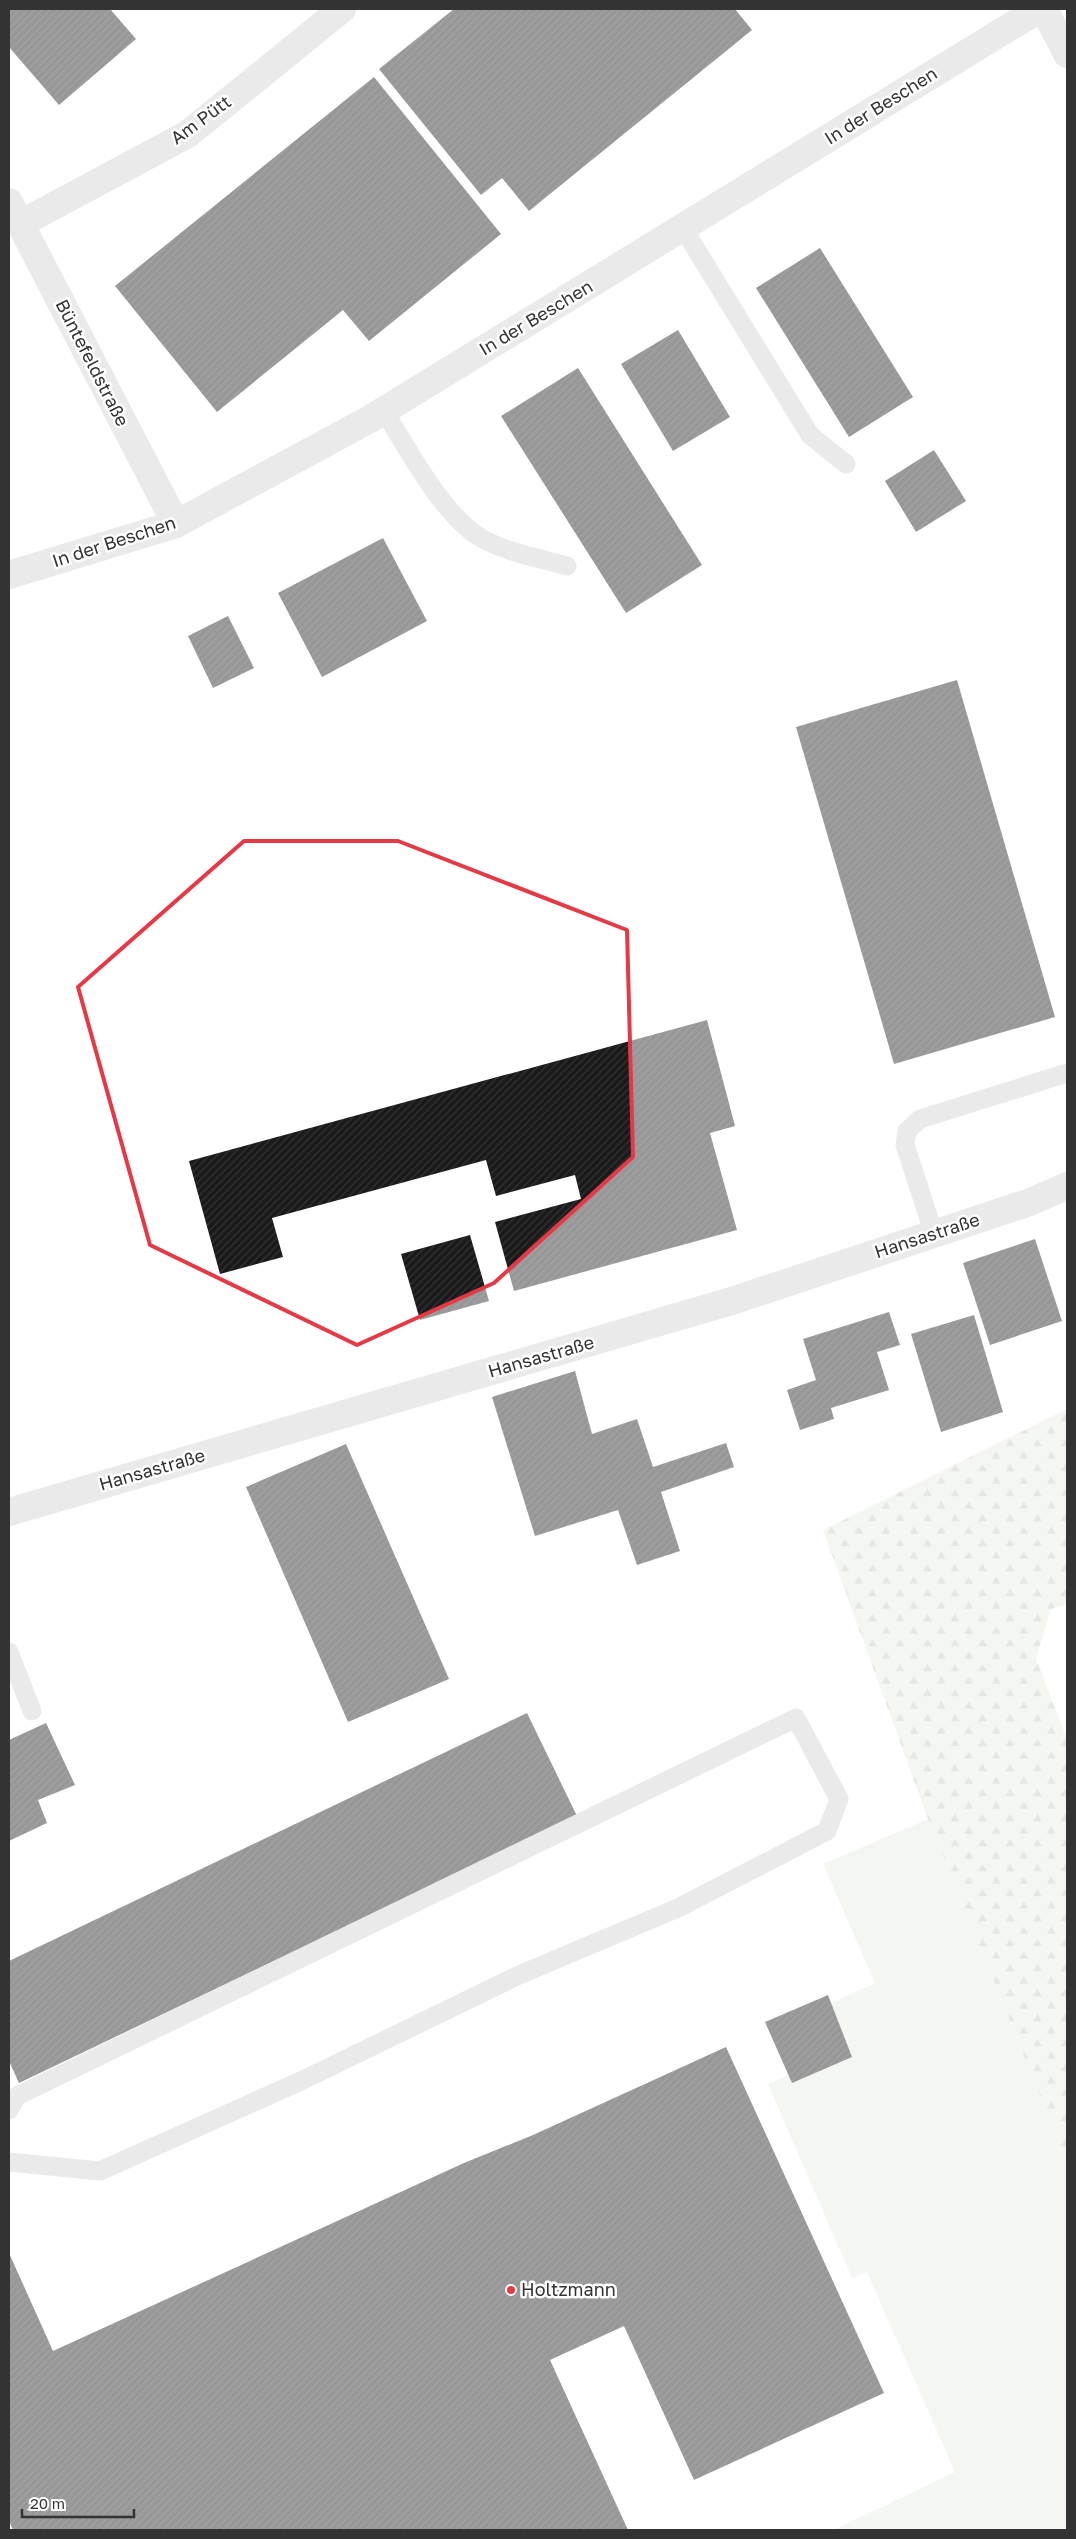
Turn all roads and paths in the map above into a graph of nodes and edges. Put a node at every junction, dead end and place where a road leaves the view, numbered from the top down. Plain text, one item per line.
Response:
1 (342, 9) edge
2 (1039, 9) edge
3 (1044, 9) edge
4 (1067, 54) edge
5 (14, 213) edge
6 (683, 228) junction
7 (384, 411) junction
8 (846, 464) dead end
9 (176, 524) junction
10 (567, 566) dead end
11 (9, 575) edge
12 (1067, 1073) edge
13 (1067, 1186) edge
14 (934, 1234) junction
15 (10, 1507) edge
16 (9, 1652) edge
17 (32, 1711) dead end
18 (9, 2110) edge
19 (9, 2162) edge

1 - 5 street, Am Pütt
2 - 6 street, In der Beschen
3 - 4 street
5 - 9 street, Büntefeldstraße
6 - 7 street, In der Beschen
6 - 8 lane
7 - 9 street, In der Beschen
7 - 10 lane
9 - 11 street, In der Beschen
12 - 14 lane
13 - 14 street, Hansastraße
14 - 15 street, Hansastraße
16 - 17 lane
18 - 19 lane

